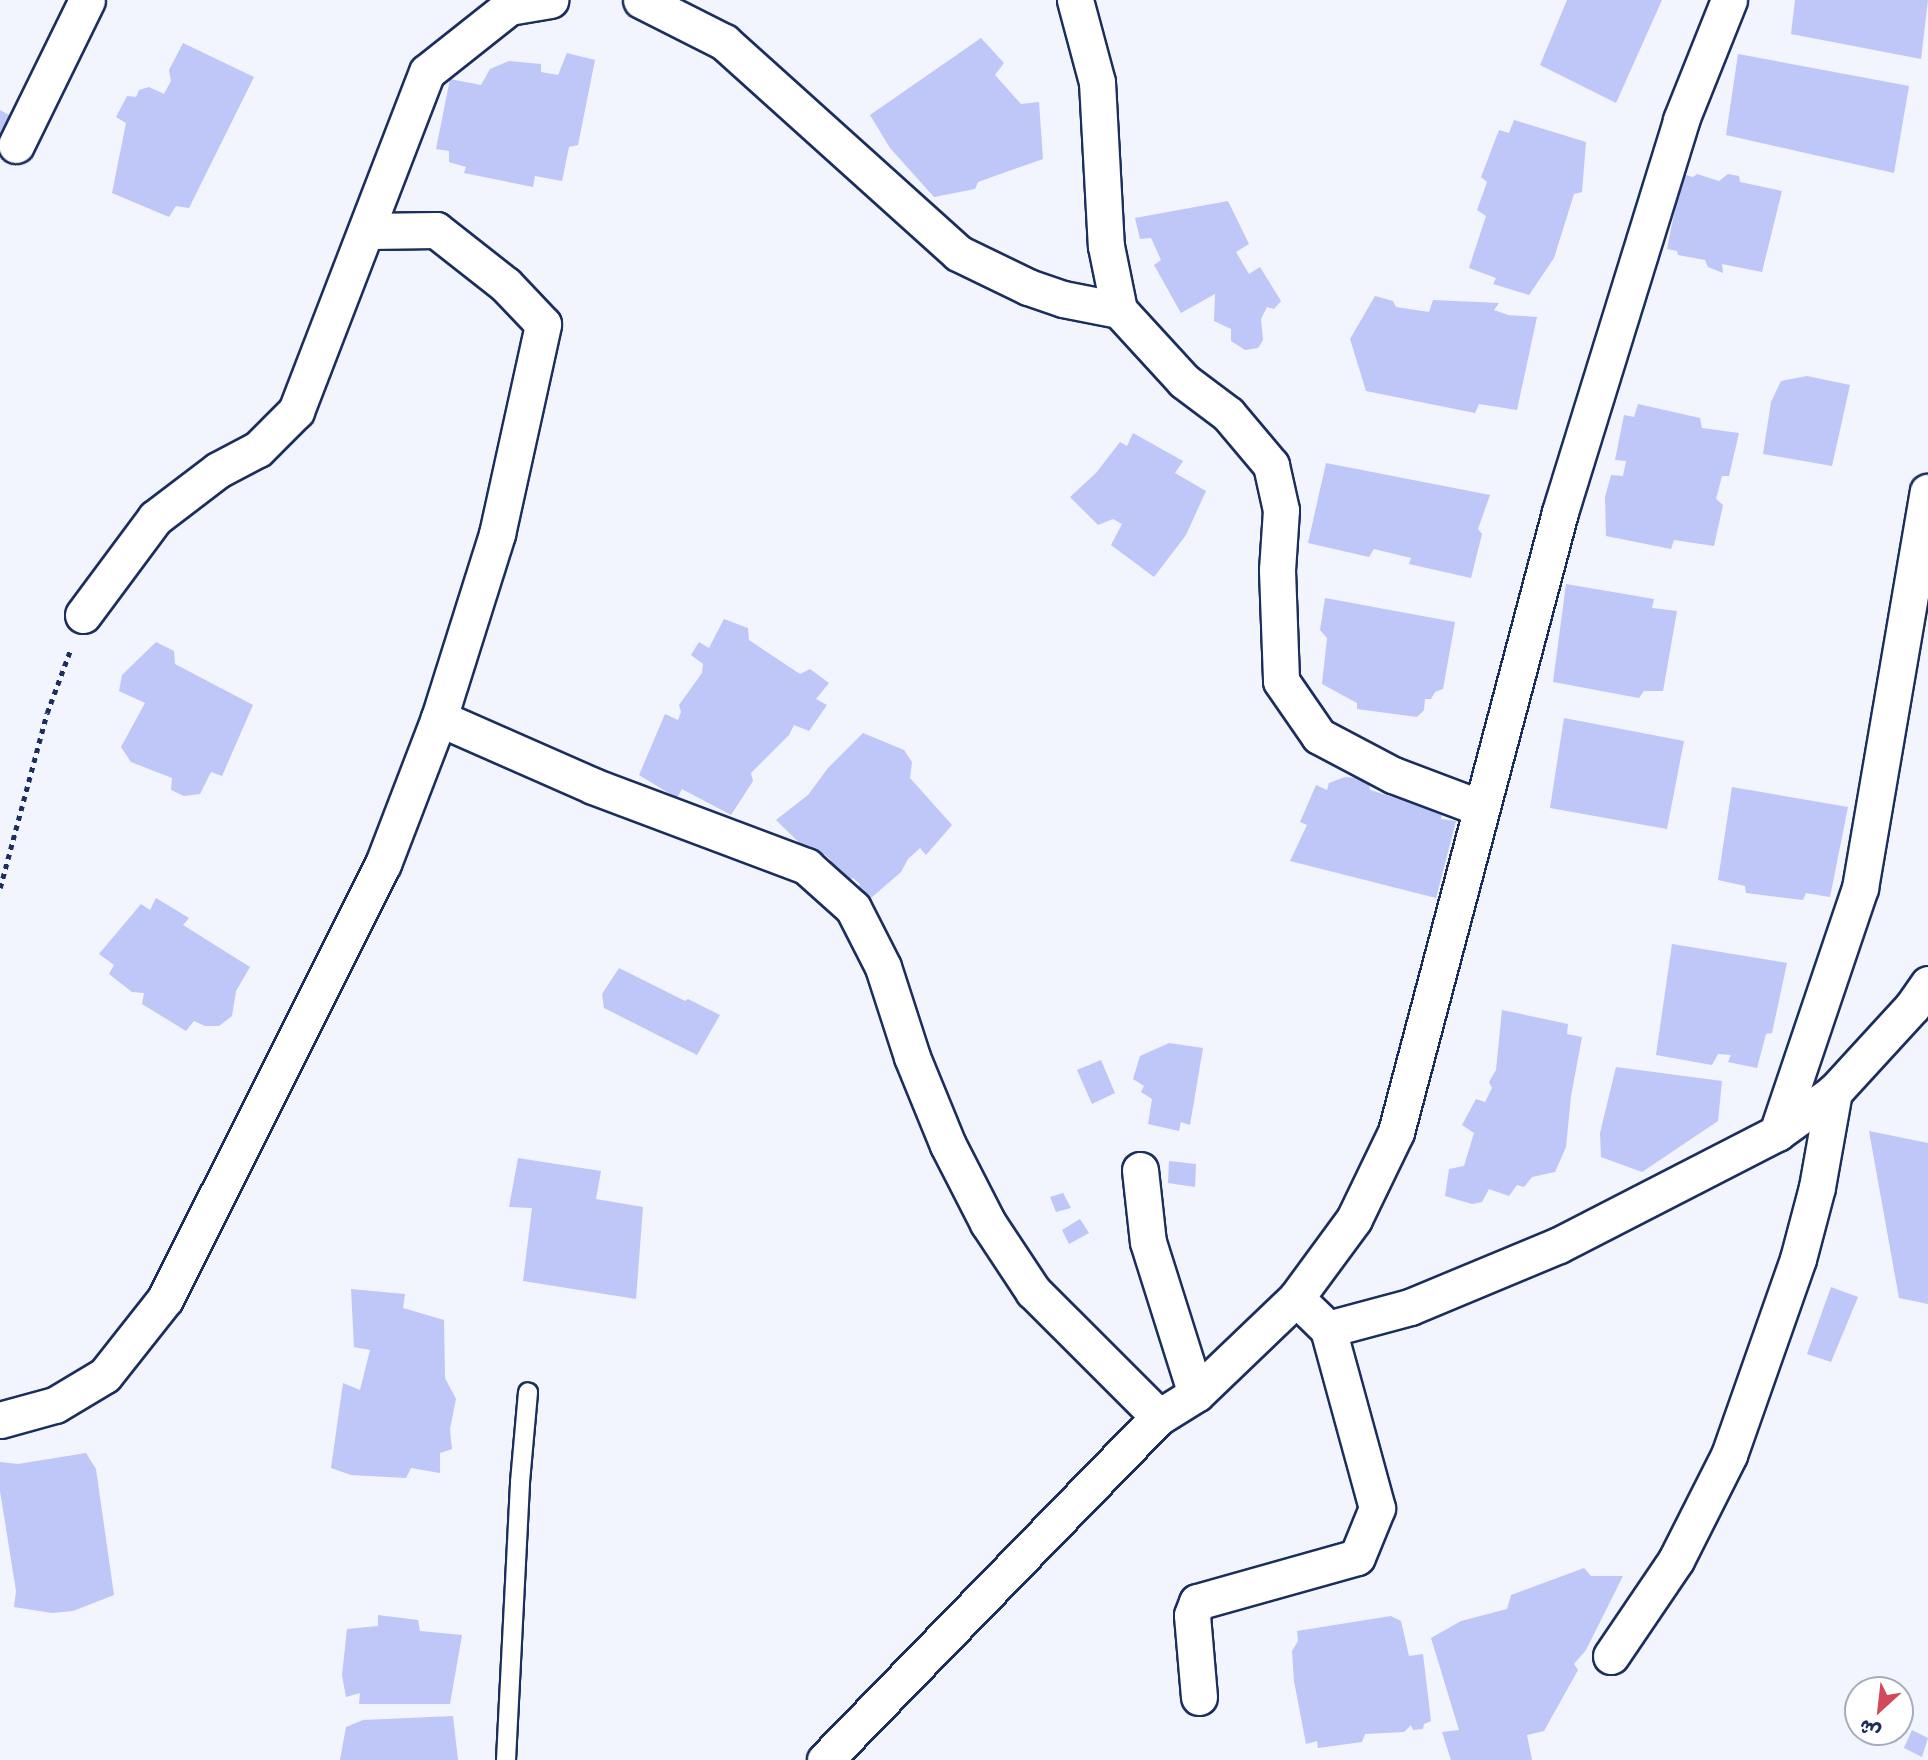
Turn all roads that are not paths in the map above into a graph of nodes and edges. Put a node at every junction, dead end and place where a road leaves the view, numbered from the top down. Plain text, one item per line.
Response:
1 (87, 0) edge
2 (550, 0) edge
3 (641, 0) edge
4 (1729, 0) edge
5 (1085, 7) edge
6 (16, 145) dead end
7 (368, 230) junction
8 (1119, 310) junction
9 (1928, 492) edge
10 (83, 615) road end
11 (439, 718) junction
12 (1482, 808) junction
13 (1928, 984) edge
14 (1834, 1092) junction
15 (1777, 1133) junction
16 (1140, 1170) dead end
17 (1296, 1298) junction
18 (1328, 1329) junction
19 (528, 1392) dead end
20 (1196, 1394) junction
21 (1159, 1417) junction
22 (0, 1420) edge
23 (1611, 1656) dead end
24 (1199, 1697) dead end
25 (506, 1760) edge
26 (825, 1760) edge

1 - 6 street
2 - 7 street
3 - 8 street
4 - 12 street
5 - 8 street
7 - 10 street
7 - 11 street
8 - 12 street
9 - 15 street
11 - 21 street
11 - 22 street
12 - 17 street
13 - 14 street
14 - 15 street
14 - 23 street
15 - 18 street
16 - 20 street
17 - 18 street
17 - 20 street
18 - 24 street
19 - 25 lane
20 - 21 street
21 - 26 street

